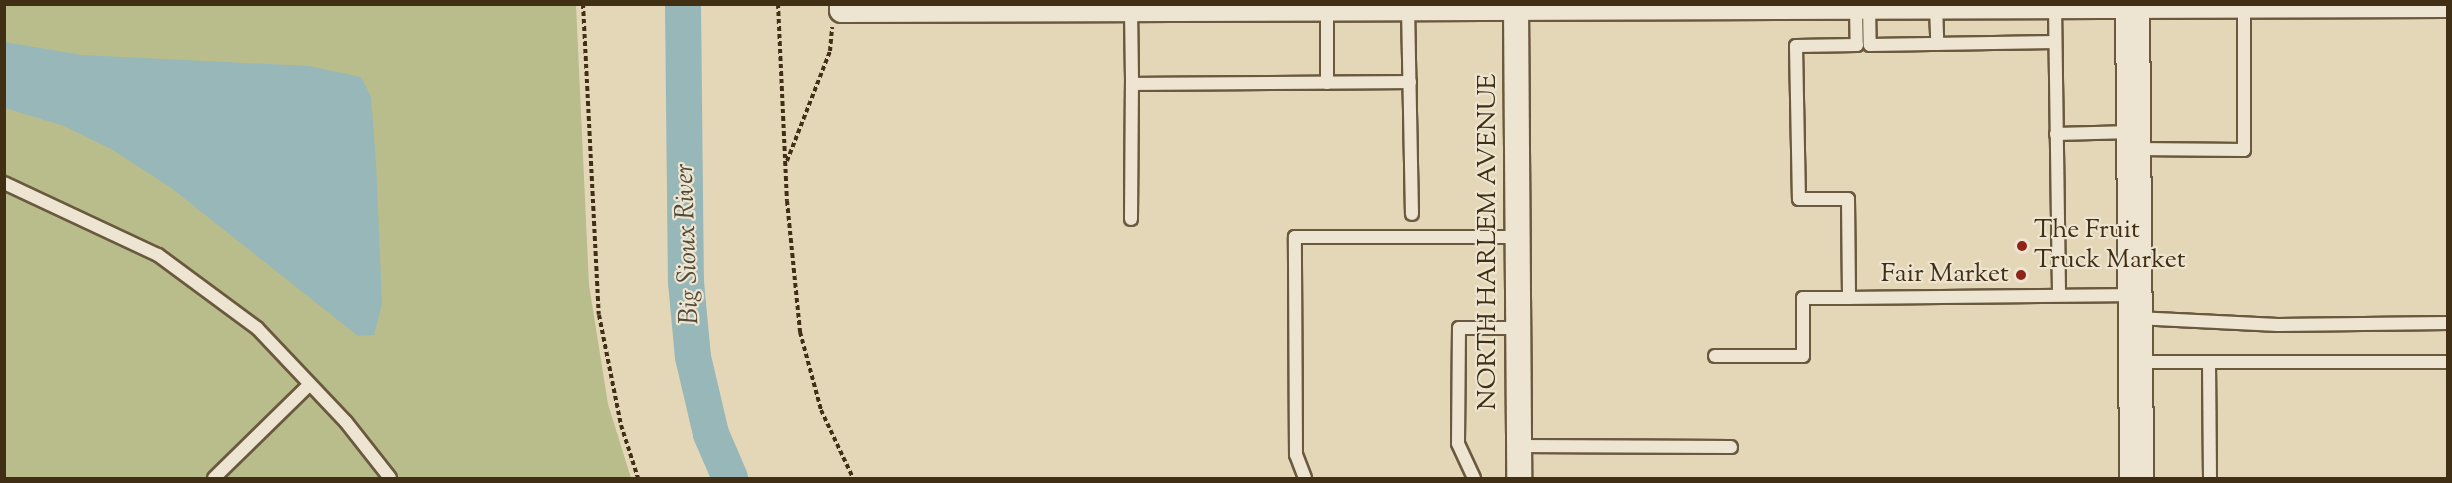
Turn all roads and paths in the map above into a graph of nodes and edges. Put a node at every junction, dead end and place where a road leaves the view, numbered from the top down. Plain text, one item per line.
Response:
1 (583, 4) edge
2 (778, 4) edge
3 (1651, 5) edge
4 (1703, 5) edge
5 (1831, 5) edge
6 (1897, 5) edge
7 (2006, 5) edge
8 (2132, 5) edge
9 (2441, 5) edge
10 (1077, 6) edge
11 (1182, 6) edge
12 (1337, 6) edge
13 (1399, 6) edge
14 (1516, 6) junction
15 (1862, 6) edge
16 (1936, 6) edge
17 (2055, 6) edge
18 (2244, 6) edge
19 (842, 7) edge
20 (1131, 8) junction
21 (2055, 42) junction
22 (1937, 44) junction
23 (1327, 82) junction
24 (1410, 82) junction
25 (1132, 84) junction
26 (2056, 134) junction
27 (2133, 141) junction
28 (786, 165) junction
29 (4, 183) edge
30 (1412, 214) dead end
31 (1131, 219) dead end
32 (1517, 237) junction
33 (2059, 295) junction
34 (1849, 298) junction
35 (2135, 306) junction
36 (2448, 323) edge
37 (1518, 328) junction
38 (1715, 357) dead end
39 (2135, 362) junction
40 (2448, 362) edge
41 (2209, 363) junction
42 (310, 384) junction
43 (1518, 446) junction
44 (1731, 447) dead end
45 (214, 478) edge
46 (390, 478) edge
47 (638, 478) edge
48 (853, 478) edge
49 (1305, 478) edge
50 (1474, 478) edge
51 (1519, 478) edge
52 (2136, 478) edge
53 (2210, 478) edge

1 - 47 path
2 - 28 path
3 - 4 street
3 - 14 street
4 - 5 street
5 - 15 street
6 - 15 street
6 - 16 street
7 - 16 street
7 - 17 street
8 - 17 street
8 - 18 street
8 - 27 main road
9 - 18 street
10 - 19 street
10 - 20 street
11 - 12 street
11 - 20 street
12 - 13 street
12 - 23 lane
13 - 14 street
13 - 24 lane
14 - 32 street, NORTH HARLEM AVENUE
15 - 22 lane
15 - 34 lane
16 - 22 lane
17 - 21 lane
18 - 27 lane
19 - 28 path
20 - 25 lane
21 - 22 lane
21 - 26 lane
23 - 24 lane
23 - 25 lane
24 - 30 lane
25 - 31 lane
26 - 27 lane
26 - 33 lane
27 - 35 main road
28 - 48 path
29 - 42 lane
32 - 37 street, NORTH HARLEM AVENUE
32 - 49 lane
33 - 34 lane
33 - 35 lane
34 - 38 lane
35 - 36 lane
35 - 39 main road
37 - 43 street, NORTH HARLEM AVENUE
37 - 50 lane
39 - 41 lane
39 - 52 main road
40 - 41 lane
41 - 53 lane
42 - 45 lane
42 - 46 lane
43 - 44 lane
43 - 51 street, NORTH HARLEM AVENUE

